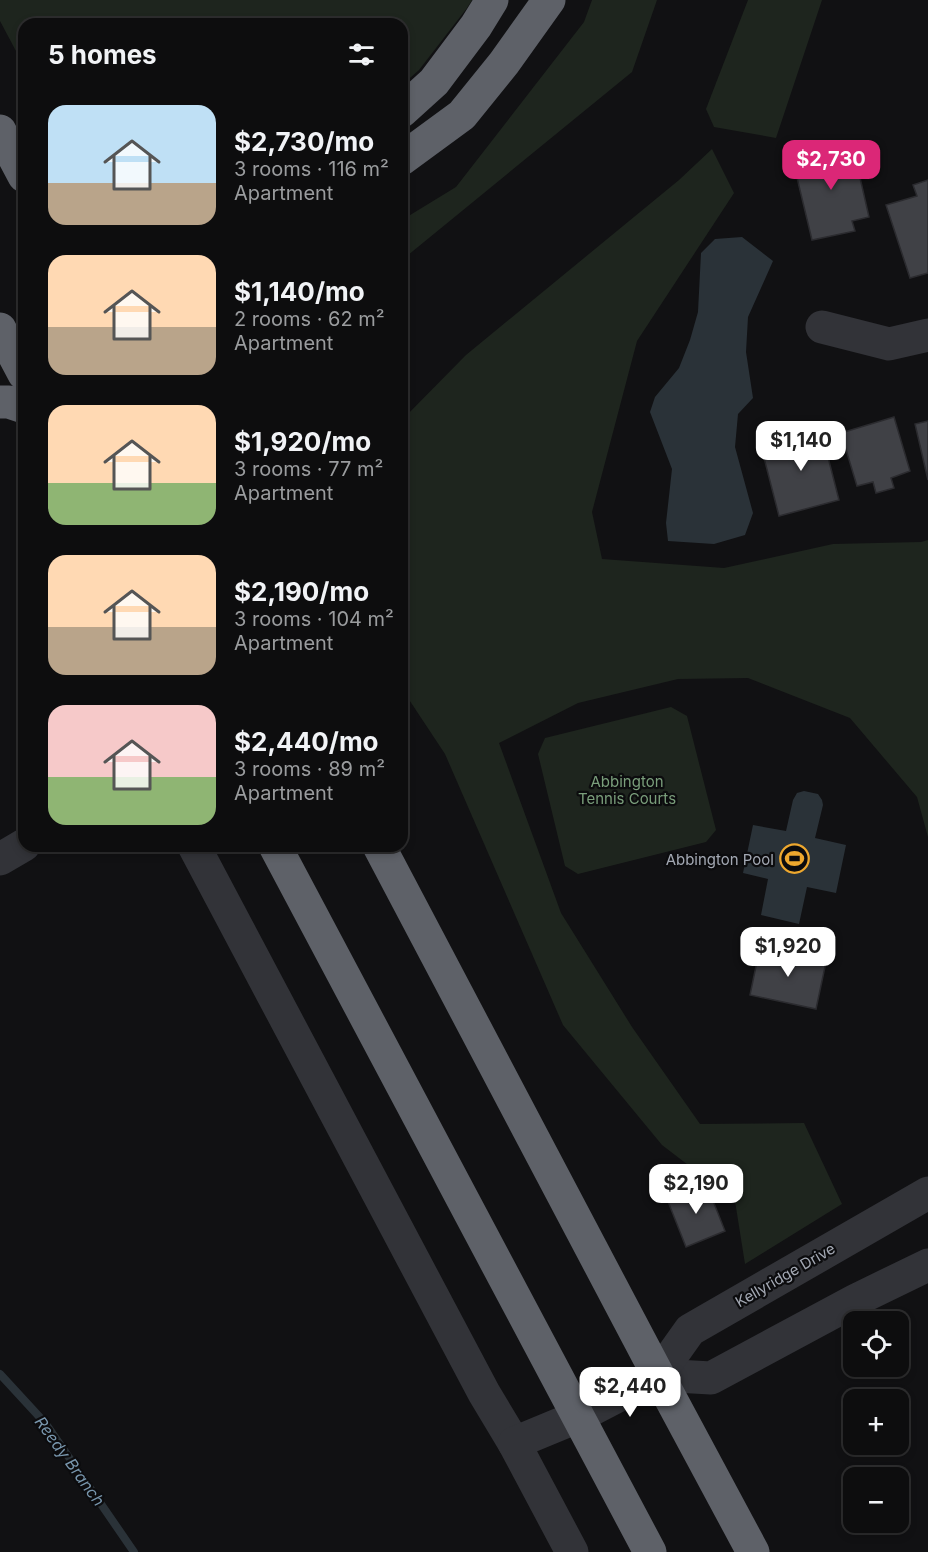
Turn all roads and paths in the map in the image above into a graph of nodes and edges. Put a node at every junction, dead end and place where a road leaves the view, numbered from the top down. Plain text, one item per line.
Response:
1 (492, 0) edge
2 (549, 0) edge
3 (408, 106) edge
4 (0, 131) edge
5 (18, 144) edge
6 (408, 155) edge
7 (18, 165) edge
8 (822, 327) dead end
9 (0, 329) edge
10 (928, 335) edge
11 (18, 363) edge
12 (0, 402) edge
13 (18, 405) edge
14 (18, 848) edge
15 (197, 852) edge
16 (278, 852) edge
17 (382, 852) edge
18 (0, 859) edge
19 (928, 1193) edge
20 (928, 1265) edge
21 (658, 1375) junction
22 (578, 1417) junction
23 (514, 1443) junction
24 (572, 1552) edge
25 (650, 1552) edge
26 (753, 1552) edge

1 - 3 highway
2 - 6 highway
4 - 5 highway
4 - 7 highway
8 - 10 street
9 - 11 highway
12 - 13 highway
14 - 18 street
15 - 23 street
16 - 22 highway
17 - 21 highway
19 - 21 street, Kellyridge Drive
20 - 21 street
21 - 22 street, Kellyridge Drive
21 - 26 highway
22 - 23 street, Kellyridge Drive
22 - 25 highway
23 - 24 street

